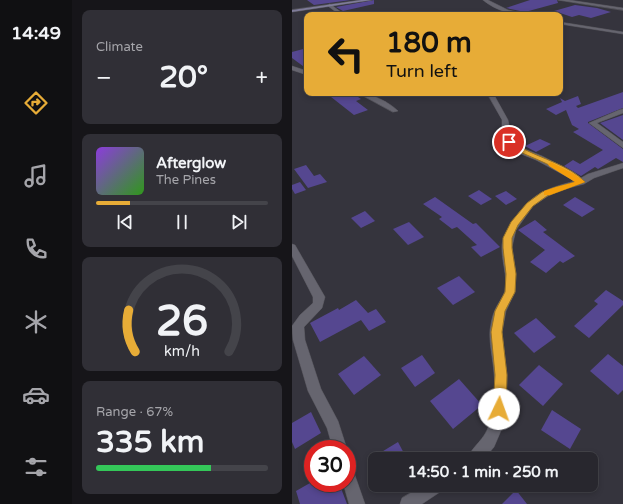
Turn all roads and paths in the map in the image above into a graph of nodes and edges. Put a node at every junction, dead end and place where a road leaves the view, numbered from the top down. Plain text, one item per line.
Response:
1 (370, 0) edge
2 (485, 0) edge
3 (560, 0) edge
4 (329, 5) junction
5 (623, 9) edge
6 (292, 11) edge
7 (339, 12) edge
8 (512, 12) edge
9 (563, 24) edge
10 (623, 33) edge
11 (292, 68) edge
12 (304, 72) edge
13 (367, 96) edge
14 (492, 96) edge
15 (395, 111) dead end
16 (621, 111) dead end
17 (623, 146) edge
18 (623, 165) edge
19 (581, 182) junction
20 (292, 247) edge
21 (337, 440) edge
22 (480, 452) edge
23 (353, 492) edge
24 (427, 492) edge
25 (357, 504) edge
26 (408, 504) edge

1 - 4 main road
2 - 8 street
3 - 5 street
4 - 6 main road
4 - 7 street
9 - 10 street
11 - 12 street
13 - 15 street
14 - 19 street
16 - 17 street
18 - 19 street
19 - 22 street
20 - 21 street
23 - 25 street
24 - 26 street

